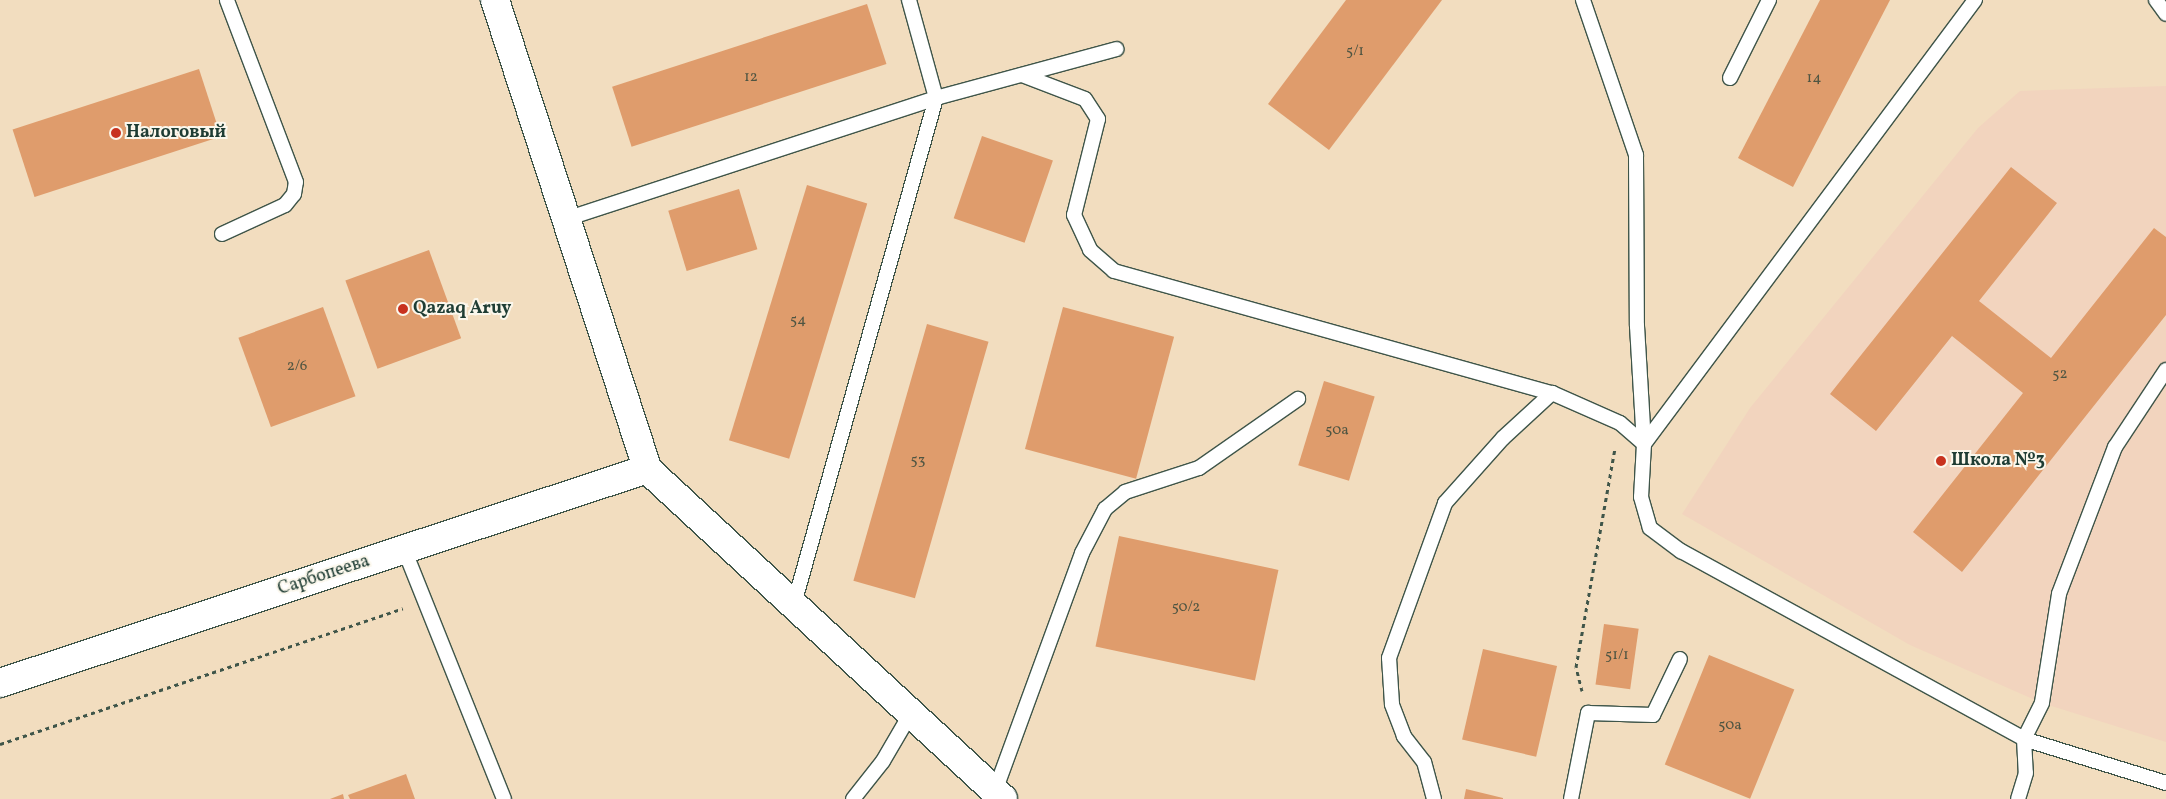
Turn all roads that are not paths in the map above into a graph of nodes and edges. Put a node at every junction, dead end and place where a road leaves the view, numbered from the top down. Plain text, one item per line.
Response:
1 (227, 0) edge
2 (495, 0) edge
3 (909, 0) edge
4 (1583, 0) edge
5 (1769, 0) edge
6 (1974, 0) edge
7 (2156, 0) edge
8 (2166, 14) edge
9 (1116, 49) dead end
10 (1022, 75) junction
11 (1730, 78) dead end
12 (936, 98) junction
13 (566, 219) junction
14 (222, 234) dead end
15 (2166, 370) edge
16 (1552, 393) junction
17 (1298, 399) dead end
18 (1644, 444) junction
19 (647, 469) junction
20 (404, 549) junction
21 (794, 604) junction
22 (1680, 660) dead end
23 (0, 683) edge
24 (911, 713) junction
25 (2024, 739) junction
26 (2166, 783) edge
27 (999, 795) edge
28 (504, 799) edge
29 (853, 799) edge
30 (1434, 799) edge
31 (1571, 799) edge
32 (2018, 799) edge

1 - 14 lane
2 - 13 street
3 - 12 lane
4 - 18 lane
5 - 11 lane
6 - 18 lane
7 - 8 lane
9 - 10 lane
10 - 12 lane
10 - 16 lane
12 - 13 lane
12 - 21 lane
13 - 19 street
15 - 25 lane
16 - 18 lane
16 - 30 lane
17 - 27 lane
18 - 25 lane
19 - 20 street, Сарбопеева
19 - 21 street
20 - 23 street, Сарбопеева
20 - 28 lane
21 - 24 street
22 - 31 lane
24 - 27 street
24 - 29 lane
25 - 26 lane
25 - 32 lane

